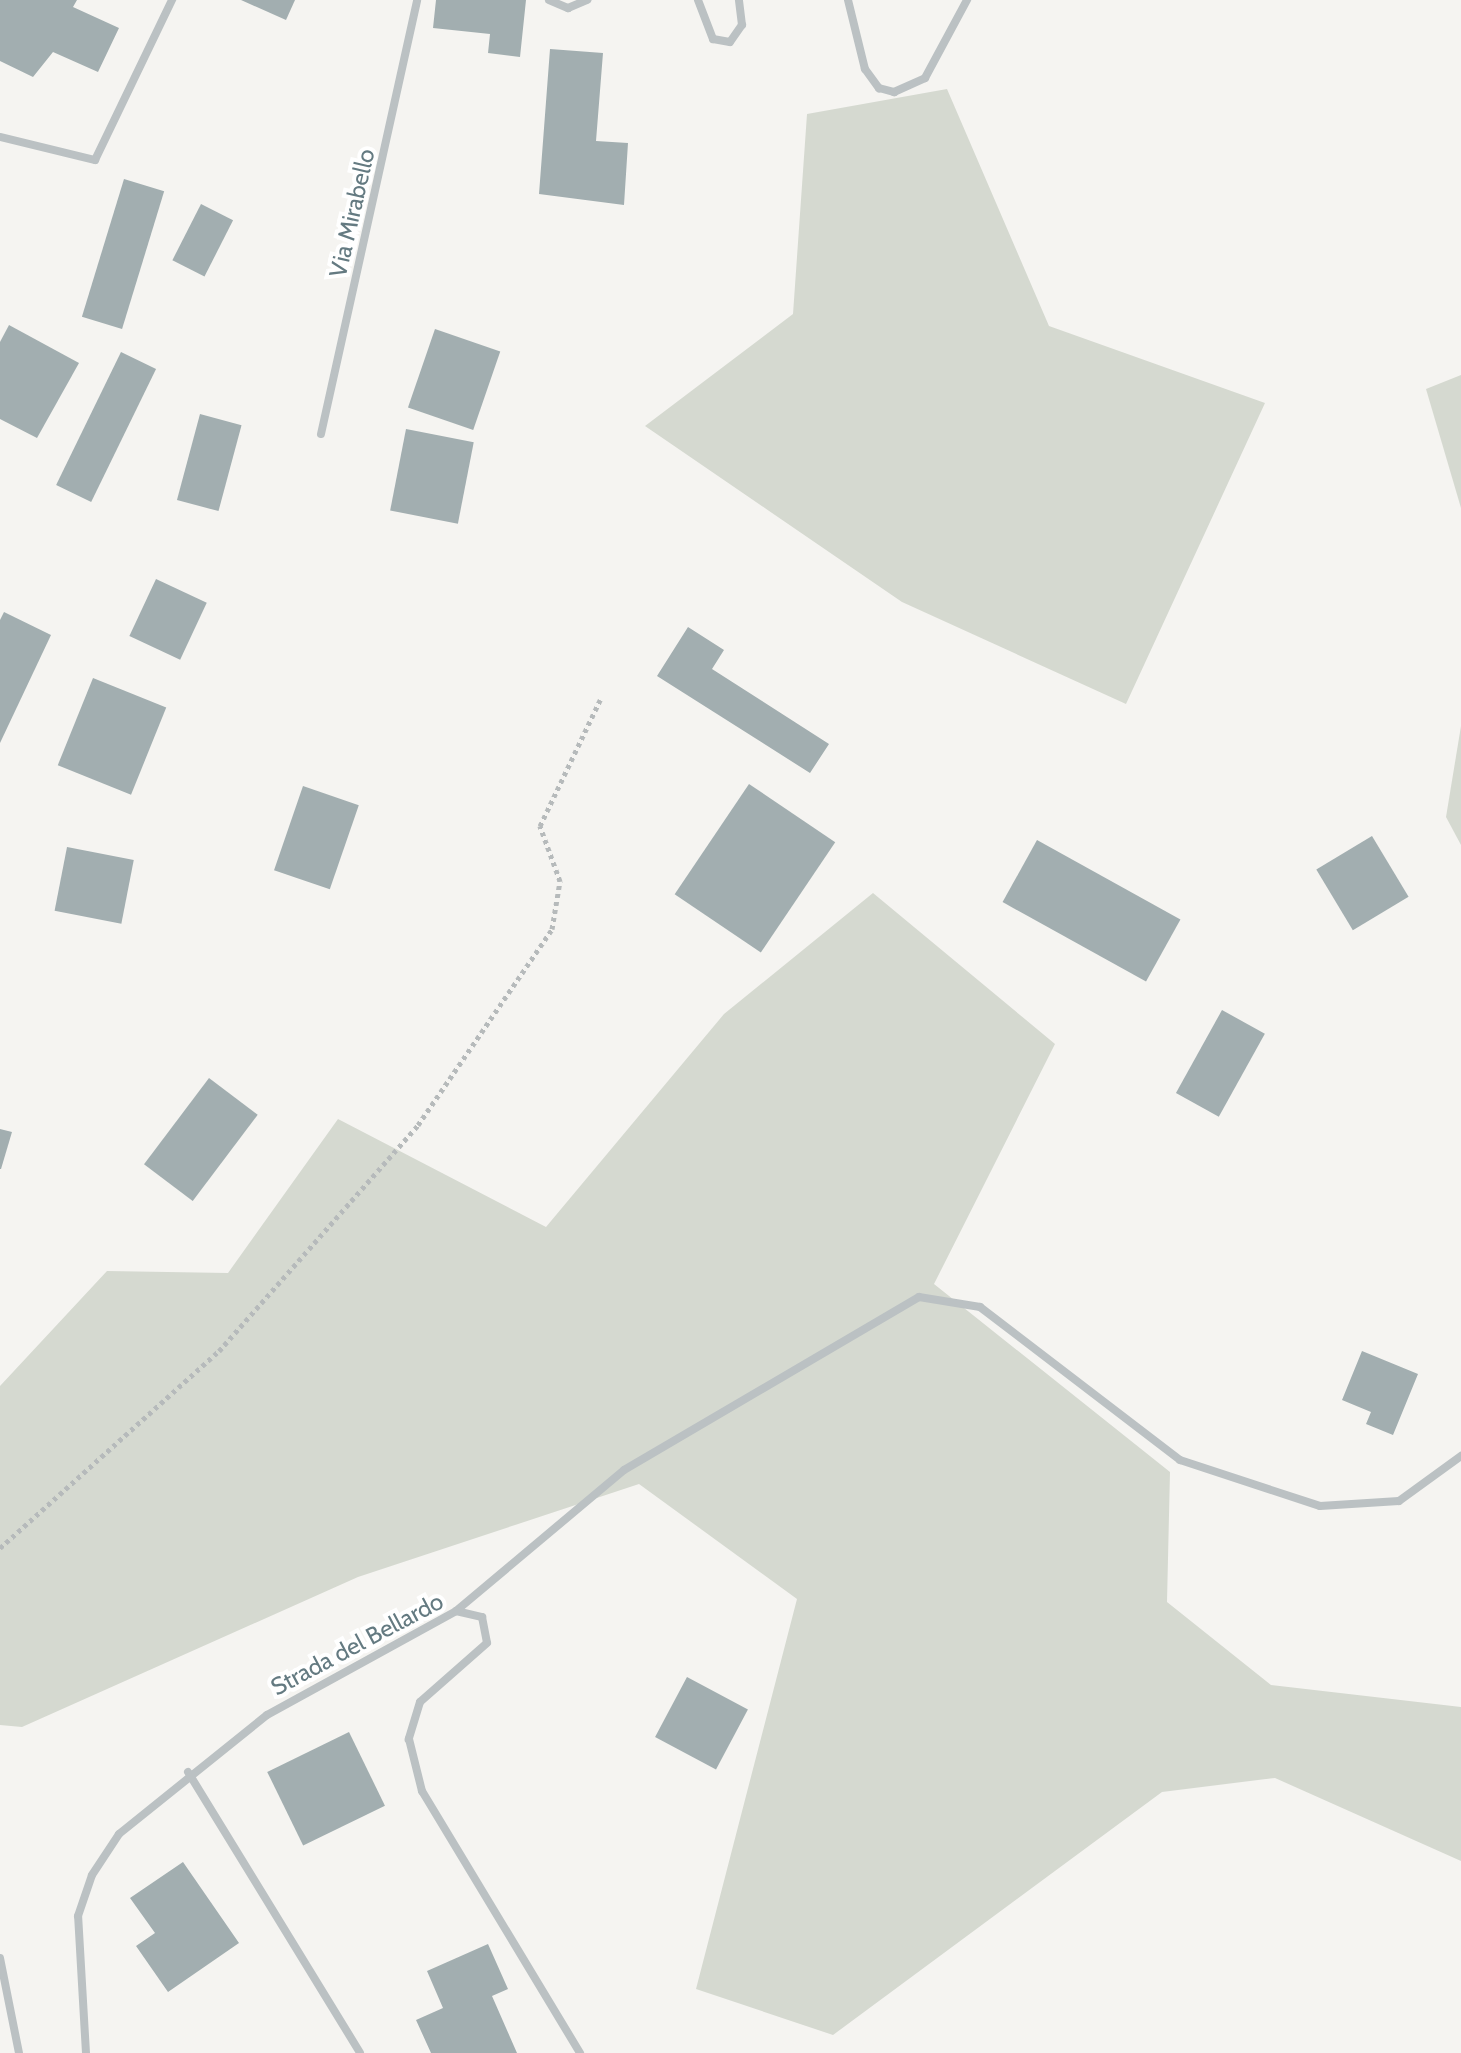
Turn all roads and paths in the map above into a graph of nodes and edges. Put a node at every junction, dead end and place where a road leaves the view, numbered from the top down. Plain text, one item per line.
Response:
1 (172, 0) edge
2 (417, 0) edge
3 (549, 0) edge
4 (587, 0) edge
5 (698, 0) edge
6 (739, 0) edge
7 (848, 0) edge
8 (967, 0) edge
9 (0, 137) edge
10 (321, 434) dead end
11 (600, 700) dead end
12 (1461, 1456) edge
13 (0, 1548) edge
14 (456, 1611) junction
15 (188, 1772) junction
16 (0, 1958) edge
17 (19, 2053) edge
18 (86, 2053) edge
19 (360, 2053) edge
20 (580, 2053) edge

1 - 9 street
2 - 10 street, Via Mirabello
3 - 4 street
5 - 6 street
7 - 8 street
11 - 13 path
12 - 14 street
14 - 15 street, Strada del Bellardo
14 - 20 street, Strada del Bellardo
15 - 18 street, Strada del Bellardo
15 - 19 street
16 - 17 street

